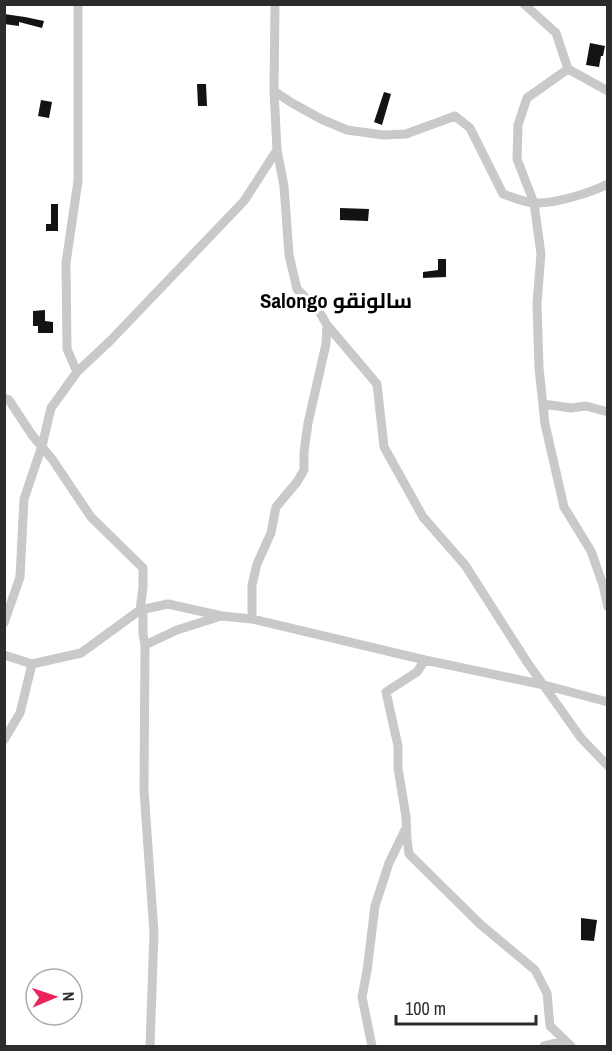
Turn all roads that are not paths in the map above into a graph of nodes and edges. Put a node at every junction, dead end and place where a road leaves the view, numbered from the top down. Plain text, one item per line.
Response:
1 (78, 4) edge
2 (275, 4) edge
3 (524, 4) edge
4 (568, 69) junction
5 (274, 91) junction
6 (608, 91) edge
7 (277, 150) junction
8 (608, 184) edge
9 (534, 203) junction
10 (327, 325) junction
11 (77, 372) junction
12 (4, 398) edge
13 (543, 404) junction
14 (608, 412) edge
15 (42, 446) junction
16 (608, 608) edge
17 (140, 610) junction
18 (222, 616) junction
19 (252, 619) junction
20 (4, 623) edge
21 (145, 645) junction
22 (4, 655) edge
23 (425, 660) junction
24 (32, 664) junction
25 (544, 685) junction
26 (608, 702) edge
27 (4, 740) edge
28 (608, 766) edge
29 (406, 827) junction
30 (150, 1047) edge
31 (372, 1047) edge
32 (544, 1047) edge
33 (570, 1047) edge

1 - 11 street
2 - 5 street
3 - 4 street
4 - 6 street
4 - 9 street
5 - 7 street
5 - 9 street
7 - 10 street
7 - 11 street
8 - 9 street
9 - 13 street
10 - 19 street
10 - 25 street
11 - 15 street
12 - 15 street
13 - 14 street
13 - 16 street
15 - 17 street
15 - 20 street
17 - 18 street
17 - 21 street
17 - 24 street
18 - 19 street
18 - 21 street
19 - 23 street
21 - 30 street
22 - 24 street
23 - 25 street
23 - 29 street
24 - 27 street
25 - 26 street
25 - 28 street
29 - 31 street
29 - 33 street
32 - 33 street

